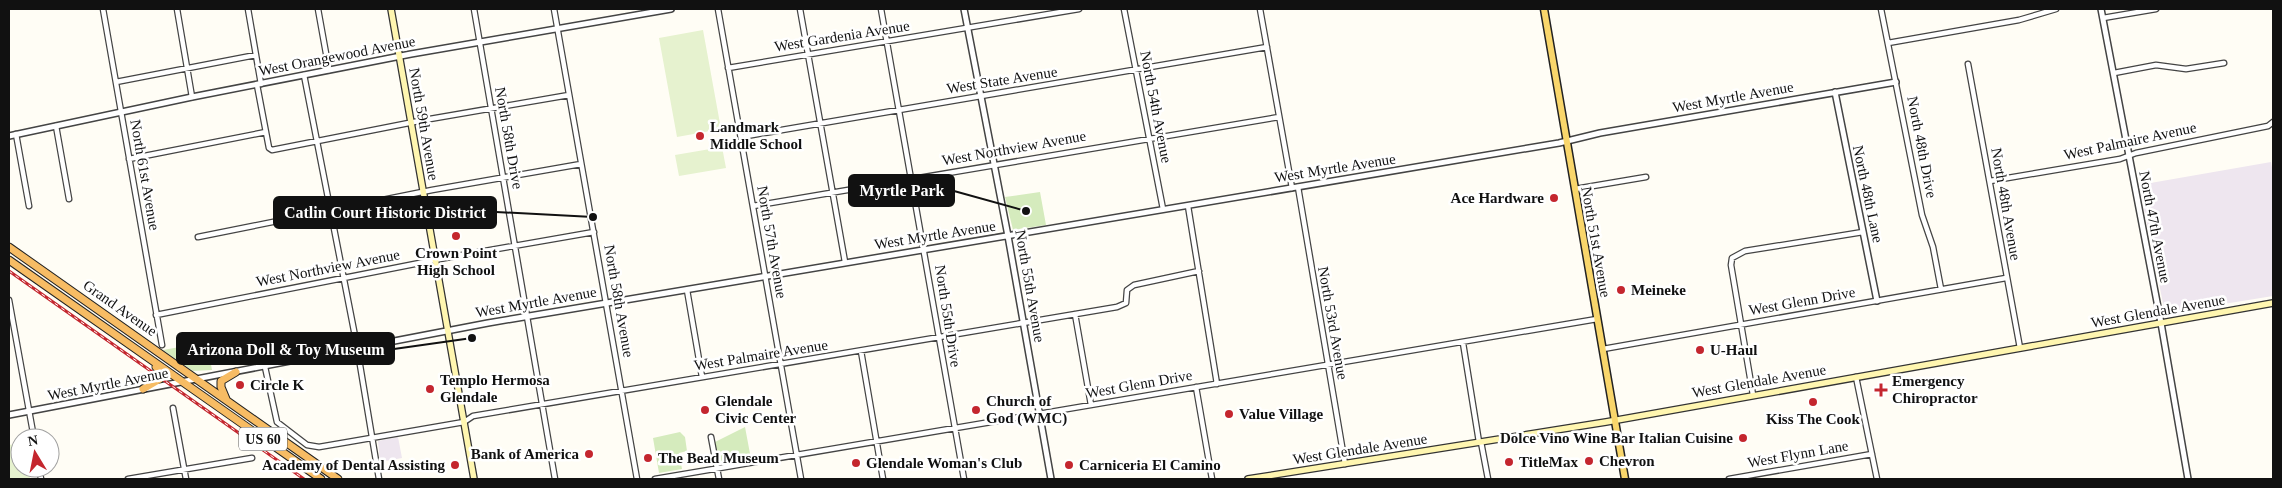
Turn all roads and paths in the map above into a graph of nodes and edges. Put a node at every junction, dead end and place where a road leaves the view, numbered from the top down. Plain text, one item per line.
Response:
1 (104, 9) edge
2 (176, 9) edge
3 (248, 9) edge
4 (318, 9) edge
5 (392, 9) edge
6 (474, 9) edge
7 (554, 9) edge
8 (671, 9) edge
9 (718, 9) edge
10 (800, 9) edge
11 (882, 9) edge
12 (964, 9) edge
13 (1079, 9) edge
14 (1124, 9) edge
15 (1260, 9) edge
16 (1544, 9) edge
17 (1881, 9) edge
18 (2056, 9) edge
19 (2102, 9) edge
20 (2156, 9) edge
21 (2103, 18) junction
22 (967, 27) junction
23 (558, 28) junction
24 (480, 41) junction
25 (887, 42) junction
26 (1888, 43) junction
27 (1268, 47) junction
28 (808, 54) junction
29 (256, 55) junction
30 (400, 56) junction
31 (2224, 63) dead end
32 (1968, 64) dead end
33 (187, 68) junction
34 (728, 68) junction
35 (329, 70) junction
36 (1136, 70) junction
37 (2114, 72) junction
38 (304, 75) junction
39 (116, 82) junction
40 (1896, 82) junction
41 (259, 84) junction
42 (1835, 92) junction
43 (570, 95) junction
44 (981, 96) junction
45 (192, 97) junction
46 (492, 108) junction
47 (900, 109) junction
48 (122, 113) junction
49 (1279, 117) junction
50 (2273, 122) edge
51 (411, 123) junction
52 (820, 124) junction
53 (56, 126) junction
54 (266, 132) junction
55 (16, 134) junction
56 (9, 136) edge
57 (741, 137) junction
58 (1150, 138) junction
59 (1566, 141) junction
60 (317, 143) junction
61 (2130, 156) junction
62 (129, 159) junction
63 (582, 164) junction
64 (994, 164) junction
65 (503, 177) junction
66 (1646, 177) dead end
67 (912, 178) junction
68 (1990, 182) junction
69 (1295, 187) junction
70 (1575, 189) junction
71 (423, 192) junction
72 (833, 192) junction
73 (69, 199) dead end
74 (29, 206) dead end
75 (753, 206) junction
76 (1188, 206) junction
77 (1163, 209) junction
78 (331, 211) junction
79 (594, 232) junction
80 (1864, 232) junction
81 (1008, 236) junction
82 (198, 237) dead end
83 (516, 246) junction
84 (9, 247) edge
85 (925, 249) junction
86 (9, 260) edge
87 (435, 260) junction
88 (844, 262) junction
89 (1199, 271) junction
90 (765, 276) junction
91 (343, 278) junction
92 (2006, 278) junction
93 (1942, 289) junction
94 (687, 290) junction
95 (9, 300) edge
96 (1877, 301) junction
97 (607, 303) junction
98 (2273, 303) edge
99 (1075, 314) junction
100 (156, 315) junction
101 (528, 316) junction
102 (1597, 320) junction
103 (1024, 323) junction
104 (2161, 323) junction
105 (1741, 325) junction
106 (447, 331) junction
107 (939, 337) junction
108 (1463, 342) junction
109 (162, 344) dead end
110 (357, 348) junction
111 (2020, 348) junction
112 (1603, 349) junction
113 (861, 351) junction
114 (147, 358) junction
115 (780, 364) junction
116 (1328, 365) junction
117 (266, 366) junction
118 (236, 372) junction
119 (702, 377) junction
120 (1856, 377) junction
121 (198, 379) junction
122 (181, 382) junction
123 (1217, 384) junction
124 (1196, 388) junction
125 (143, 390) junction
126 (623, 391) junction
127 (1753, 395) junction
128 (226, 399) junction
129 (541, 405) junction
130 (1091, 405) junction
131 (173, 408) dead end
132 (29, 412) junction
133 (1040, 414) junction
134 (9, 415) edge
135 (1614, 420) junction
136 (464, 422) junction
137 (32, 428) edge
138 (955, 428) junction
139 (711, 437) dead end
140 (372, 438) junction
141 (876, 441) junction
142 (1480, 442) junction
143 (1872, 454) junction
144 (797, 455) junction
145 (252, 458) dead end
146 (1345, 464) junction
147 (717, 469) junction
148 (184, 470) junction
149 (128, 479) edge
150 (186, 479) edge
151 (321, 479) edge
152 (338, 479) edge
153 (379, 479) edge
154 (474, 479) edge
155 (555, 479) edge
156 (637, 479) edge
157 (655, 479) edge
158 (718, 479) edge
159 (801, 479) edge
160 (883, 479) edge
161 (964, 479) edge
162 (1051, 479) edge
163 (1212, 479) edge
164 (1248, 479) edge
165 (1488, 479) edge
166 (1625, 479) edge
167 (1729, 479) edge
168 (1877, 479) edge
169 (2188, 479) edge

1 - 39 street, North 61st Avenue
2 - 33 street
3 - 29 street
4 - 35 street
5 - 30 main road, North 59th Avenue
6 - 24 street, North 58th Drive
7 - 23 street, North 58th Avenue
8 - 23 street, West Orangewood Avenue
9 - 34 street, North 57th Avenue
10 - 28 street
11 - 25 street, North 55th Drive
12 - 22 street, North 55th Avenue
13 - 22 street, West Gardenia Avenue
14 - 36 street, North 54th Avenue
15 - 27 street, North 53rd Avenue
16 - 59 main road, North 51st Avenue
17 - 26 street, North 48th Drive
18 - 26 street
19 - 21 street, North 47th Avenue
20 - 21 street
21 - 37 street, North 47th Avenue
22 - 25 street, West Gardenia Avenue
22 - 44 street, North 55th Avenue
23 - 24 street, West Orangewood Avenue
23 - 43 street, North 58th Avenue
24 - 30 street, West Orangewood Avenue
24 - 46 street, North 58th Drive
25 - 28 street, West Gardenia Avenue
25 - 47 street, North 55th Drive
26 - 40 street, North 48th Drive
27 - 36 street, West State Avenue
27 - 49 street, North 53rd Avenue
28 - 34 street, West Gardenia Avenue
28 - 52 street
29 - 33 street
29 - 41 street
30 - 35 street, West Orangewood Avenue
30 - 51 main road, North 59th Avenue
31 - 37 street
32 - 68 street, North 48th Avenue
33 - 39 street
33 - 45 street
34 - 57 street, North 57th Avenue
35 - 38 street, West Orangewood Avenue
36 - 44 street, West State Avenue
36 - 58 street, North 54th Avenue
37 - 61 street, North 47th Avenue
38 - 41 street, West Orangewood Avenue
38 - 60 street
39 - 48 street, North 61st Avenue
40 - 42 street, West Myrtle Avenue
40 - 93 street, North 48th Drive
41 - 45 street, West Orangewood Avenue
41 - 54 street
42 - 59 street, West Myrtle Avenue
42 - 80 street, North 48th Lane
43 - 46 street
43 - 63 street, North 58th Avenue
44 - 47 street, West State Avenue
44 - 64 street, North 55th Avenue
45 - 48 street, West Orangewood Avenue
46 - 51 street
46 - 65 street, North 58th Drive
47 - 52 street, West State Avenue
47 - 67 street, North 55th Drive
48 - 53 street, West Orangewood Avenue
48 - 62 street, North 61st Avenue
49 - 58 street, West Northview Avenue
49 - 69 street, North 53rd Avenue
50 - 61 street, West Palmaire Avenue
51 - 60 street
51 - 71 main road, North 59th Avenue
52 - 57 street, West State Avenue
52 - 72 street
53 - 55 street, West Orangewood Avenue
53 - 73 street
54 - 60 street
54 - 62 street
55 - 56 street, West Orangewood Avenue
55 - 74 street
57 - 75 street, North 57th Avenue
58 - 64 street, West Northview Avenue
58 - 77 street, North 54th Avenue
59 - 69 street, West Myrtle Avenue
59 - 70 main road, North 51st Avenue
60 - 78 street
61 - 68 street, West Palmaire Avenue
61 - 104 street, North 47th Avenue
62 - 100 street, North 61st Avenue
63 - 65 street
63 - 79 street, North 58th Avenue
64 - 67 street, West Northview Avenue
64 - 81 street, North 55th Avenue
65 - 71 street
65 - 83 street, North 58th Drive
66 - 70 street
67 - 72 street, West Northview Avenue
67 - 85 street, North 55th Drive
68 - 92 street, North 48th Avenue
69 - 76 street, West Myrtle Avenue
69 - 116 street, North 53rd Avenue
70 - 102 main road, North 51st Avenue
71 - 78 street
71 - 87 main road, North 59th Avenue
72 - 75 street, West Northview Avenue
72 - 88 street
75 - 90 street, North 57th Avenue
76 - 77 street, West Myrtle Avenue
76 - 89 street
77 - 81 street, West Myrtle Avenue
78 - 82 street
78 - 91 street
79 - 83 street, West Northview Avenue
79 - 97 street, North 58th Avenue
80 - 96 street, North 48th Lane
80 - 105 street
81 - 85 street, West Myrtle Avenue
81 - 103 street, North 55th Avenue
83 - 87 street, West Northview Avenue
83 - 101 street, North 58th Drive
84 - 121 highway, Grand Avenue / US 60
85 - 88 street, West Myrtle Avenue
85 - 107 street, North 55th Drive
86 - 114 highway, Grand Avenue / US 60
87 - 91 street, West Northview Avenue
87 - 106 main road, North 59th Avenue
88 - 90 street, West Myrtle Avenue
89 - 99 street, West Palmaire Avenue
89 - 123 street
90 - 94 street, West Myrtle Avenue
90 - 115 street, North 57th Avenue
91 - 100 street, West Northview Avenue
91 - 110 street
92 - 93 street, West Glenn Drive
92 - 111 street, North 48th Avenue
93 - 96 street, West Glenn Drive
94 - 97 street, West Myrtle Avenue
94 - 119 street
95 - 132 street
96 - 105 street, West Glenn Drive
97 - 101 street, West Myrtle Avenue
97 - 126 street, North 58th Avenue
98 - 104 main road, West Glendale Avenue
99 - 103 street, West Palmaire Avenue
99 - 130 street
100 - 109 street, North 61st Avenue
101 - 106 street, West Myrtle Avenue
101 - 129 street, North 58th Drive
102 - 108 street, West Glenn Drive
102 - 112 main road, North 51st Avenue
103 - 107 street, West Palmaire Avenue
103 - 133 street, North 55th Avenue
104 - 111 main road, West Glendale Avenue
104 - 169 street, North 47th Avenue
105 - 112 street, West Glenn Drive
105 - 127 street
106 - 110 street, West Myrtle Avenue
106 - 136 main road, North 59th Avenue
107 - 113 street, West Palmaire Avenue
107 - 138 street, North 55th Drive
108 - 116 street, West Glenn Drive
108 - 142 street
110 - 117 street, West Myrtle Avenue
110 - 140 street
111 - 120 main road, West Glendale Avenue
112 - 135 main road, North 51st Avenue
113 - 115 street, West Palmaire Avenue
113 - 141 street
114 - 122 highway, Grand Avenue / US 60
114 - 125 highway
115 - 119 street, West Palmaire Avenue
115 - 144 street, North 57th Avenue
116 - 123 street, West Glenn Drive
116 - 146 street, North 53rd Avenue
117 - 118 street, West Myrtle Avenue
117 - 140 street, West Palmaire Avenue
118 - 121 street, West Myrtle Avenue
118 - 128 highway
119 - 126 street, West Palmaire Avenue
120 - 127 main road, West Glendale Avenue
120 - 143 street
121 - 122 street, West Myrtle Avenue
121 - 128 highway, Grand Avenue / US 60
122 - 125 street, West Myrtle Avenue
122 - 151 highway, Grand Avenue / US 60
123 - 124 street, West Glenn Drive
124 - 130 street, West Glenn Drive
124 - 163 street
125 - 132 street, West Myrtle Avenue
126 - 129 street, West Palmaire Avenue
126 - 156 street, North 58th Avenue
127 - 135 main road, West Glendale Avenue
128 - 152 highway, Grand Avenue / US 60
129 - 136 street, West Palmaire Avenue
129 - 155 street, North 58th Drive
130 - 133 street, West Glenn Drive
131 - 148 street
132 - 134 street, West Myrtle Avenue
132 - 137 street
133 - 138 street, West Glenn Drive
133 - 162 street, North 55th Avenue
135 - 142 main road, West Glendale Avenue
135 - 166 main road, North 51st Avenue
136 - 140 street, West Palmaire Avenue
136 - 154 main road, North 59th Avenue
138 - 141 street, West Glenn Drive
138 - 161 street, North 55th Drive
139 - 147 street
140 - 153 street
141 - 144 street, West Glenn Drive
141 - 160 street
142 - 146 main road, West Glendale Avenue
142 - 165 street
143 - 167 street, West Flynn Lane
143 - 168 street
144 - 147 street, West Glenn Drive
144 - 159 street, North 57th Avenue
145 - 148 street
146 - 164 main road, West Glendale Avenue
147 - 157 street, West Glenn Drive
147 - 158 street
148 - 149 street
148 - 150 street

